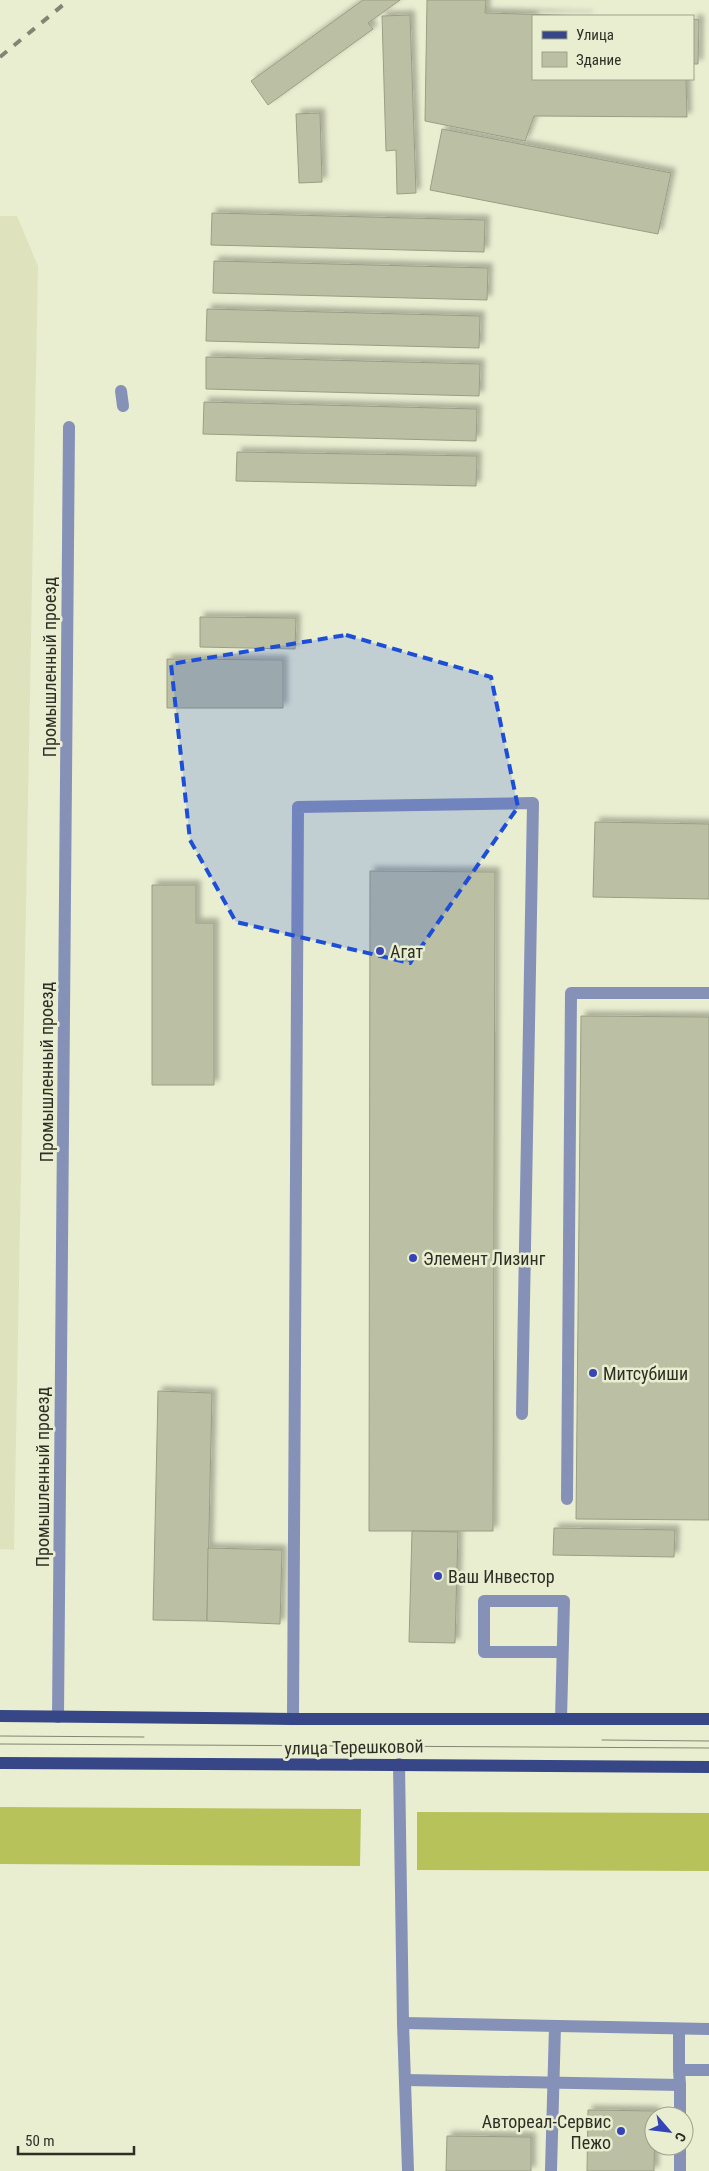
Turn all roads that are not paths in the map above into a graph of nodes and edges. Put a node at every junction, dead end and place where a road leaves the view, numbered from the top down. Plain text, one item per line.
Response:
1 (121, 391) dead end
2 (123, 406) dead end
3 (69, 427) dead end
4 (709, 993) edge
5 (522, 1414) dead end
6 (567, 1499) dead end
7 (561, 1652) junction
8 (0, 1716) edge
9 (58, 1717) junction
10 (561, 1718) junction
11 (293, 1719) junction
12 (709, 1719) edge
13 (0, 1763) edge
14 (399, 1764) junction
15 (709, 1767) edge
16 (403, 2023) junction
17 (555, 2026) junction
18 (679, 2029) junction
19 (709, 2029) edge
20 (679, 2070) junction
21 (709, 2070) edge
22 (405, 2080) junction
23 (552, 2082) junction
24 (680, 2085) junction
25 (680, 2106) edge
26 (680, 2156) edge
27 (408, 2171) edge
28 (552, 2171) edge
29 (680, 2171) edge

1 - 2 lane
3 - 9 lane, Промышленный проезд
4 - 6 lane
5 - 11 lane
7 - 7 lane
7 - 10 lane
8 - 9 main road, улица Терешковой
9 - 11 main road, улица Терешковой
10 - 11 main road, улица Терешковой
10 - 12 main road, улица Терешковой
13 - 14 main road, улица Терешковой
14 - 15 main road, улица Терешковой
14 - 16 lane
16 - 17 lane
16 - 22 lane
17 - 18 lane
17 - 23 lane
18 - 19 lane
18 - 20 lane
20 - 21 lane
20 - 24 lane
22 - 23 lane
22 - 27 lane
23 - 24 lane
23 - 28 lane
24 - 25 lane
26 - 29 lane

